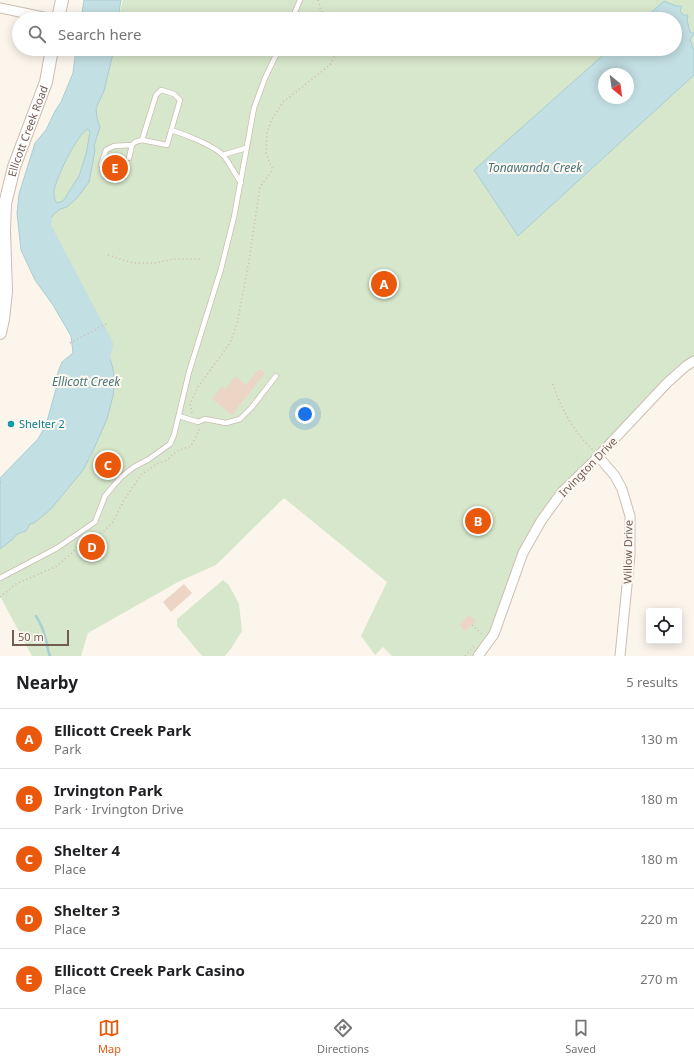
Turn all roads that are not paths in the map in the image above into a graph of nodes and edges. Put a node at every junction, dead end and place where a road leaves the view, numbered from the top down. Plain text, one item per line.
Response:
1 (62, 0) edge
2 (300, 0) edge
3 (0, 8) edge
4 (19, 12) edge
5 (59, 12) edge
6 (295, 12) edge
7 (51, 56) edge
8 (276, 56) edge
9 (171, 130) junction
10 (142, 140) junction
11 (132, 145) junction
12 (246, 148) junction
13 (223, 155) junction
14 (129, 158) dead end
15 (101, 165) dead end
16 (241, 183) junction
17 (3, 269) edge
18 (0, 333) edge
19 (694, 361) edge
20 (276, 376) dead end
21 (179, 416) junction
22 (598, 456) junction
23 (0, 578) edge
24 (478, 656) edge
25 (620, 656) edge

1 - 5 street
2 - 6 lane
3 - 4 street
7 - 17 street, Ellicott Creek Road
8 - 12 lane
9 - 10 lane
9 - 10 lane
9 - 13 lane
10 - 11 lane
11 - 14 lane
11 - 15 lane
12 - 13 lane
12 - 16 lane
13 - 16 lane
16 - 21 lane
17 - 18 street, Ellicott Creek Road
19 - 22 street, Irvington Drive
20 - 21 lane
21 - 23 lane
22 - 24 street, Irvington Drive
22 - 25 street, Willow Drive

